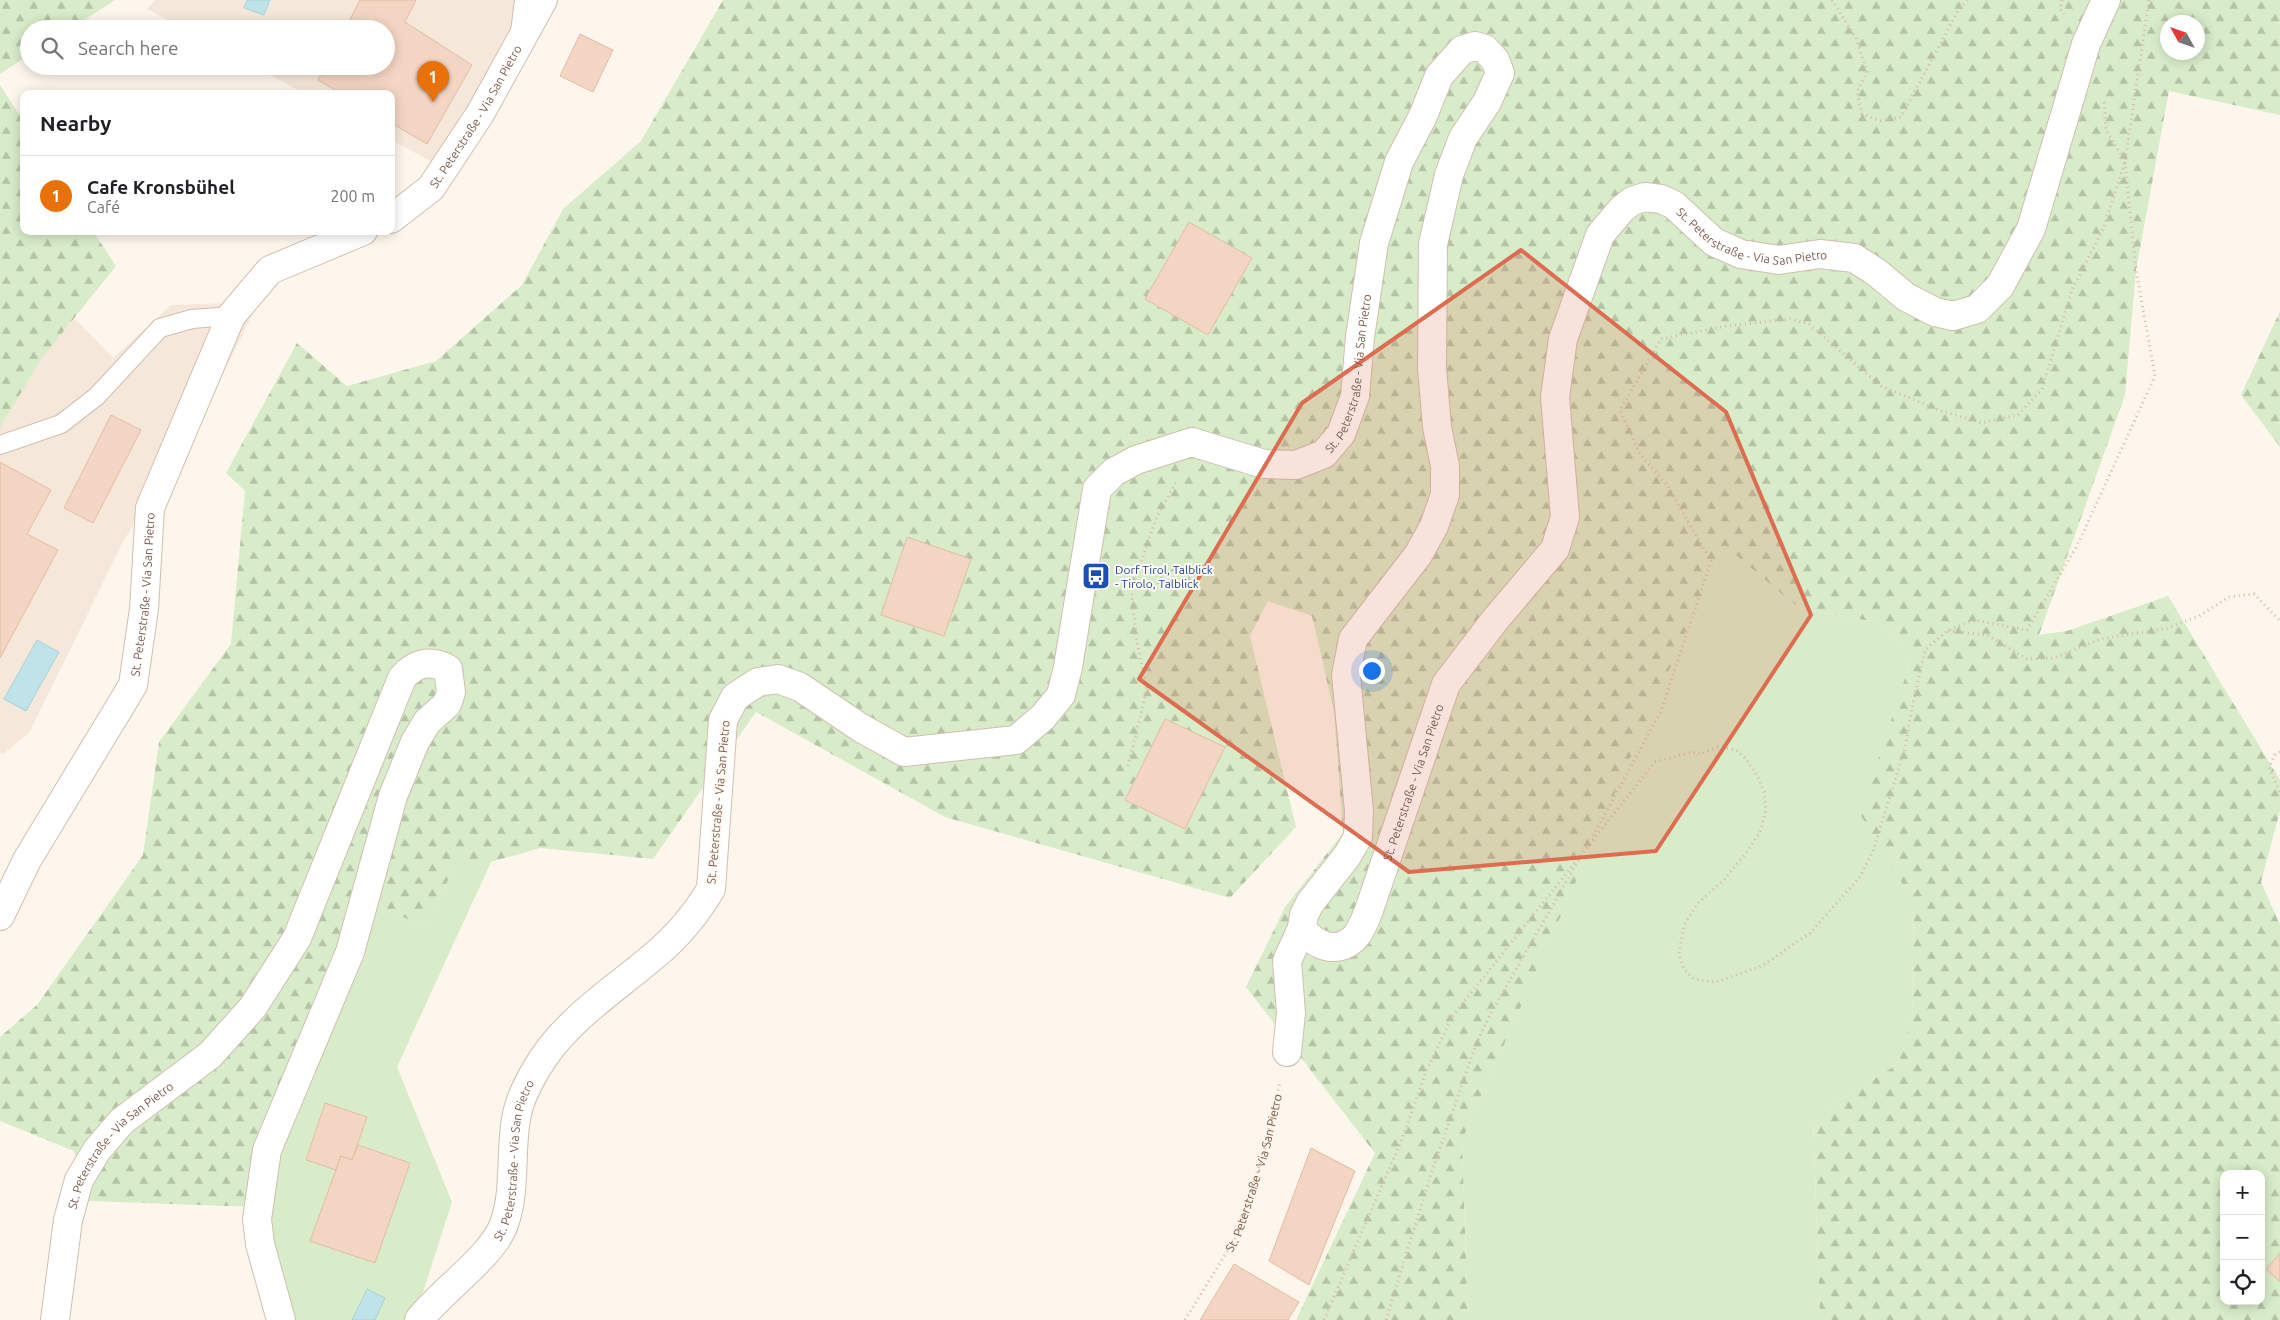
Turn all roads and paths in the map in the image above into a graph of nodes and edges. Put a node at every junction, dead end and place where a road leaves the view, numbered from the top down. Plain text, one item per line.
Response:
1 (524, 0) edge
2 (543, 0) edge
3 (1832, 0) edge
4 (1967, 0) edge
5 (2106, 0) edge
6 (518, 41) junction
7 (2104, 93) dead end
8 (395, 216) edge
9 (353, 235) edge
10 (231, 316) junction
11 (1726, 326) dead end
12 (0, 445) edge
13 (1212, 448) junction
14 (2280, 620) edge
15 (1947, 631) junction
16 (2280, 752) edge
17 (1128, 766) dead end
18 (2280, 792) edge
19 (1589, 843) junction
20 (0, 916) edge
21 (1302, 928) junction
22 (1287, 1052) joint
23 (55, 1320) edge
24 (281, 1320) edge
25 (419, 1320) edge
26 (1185, 1320) edge
27 (1324, 1320) edge
28 (1386, 1320) edge

1 - 6 lane
2 - 6 street, St. Peterstraße - Via San Pietro
3 - 4 path
5 - 21 street, St. Peterstraße - Via San Pietro
6 - 8 street, St. Peterstraße - Via San Pietro
7 - 15 path
9 - 10 street, St. Peterstraße - Via San Pietro
10 - 12 lane
10 - 20 street, St. Peterstraße - Via San Pietro
11 - 19 path
13 - 17 path
13 - 21 street, St. Peterstraße - Via San Pietro
13 - 25 street, St. Peterstraße - Via San Pietro
14 - 15 path
15 - 19 path
16 - 18 path
19 - 27 path
19 - 28 path
21 - 22 street, St. Peterstraße - Via San Pietro
22 - 26 path, St. Peterstraße - Via San Pietro
23 - 24 street, St. Peterstraße - Via San Pietro

